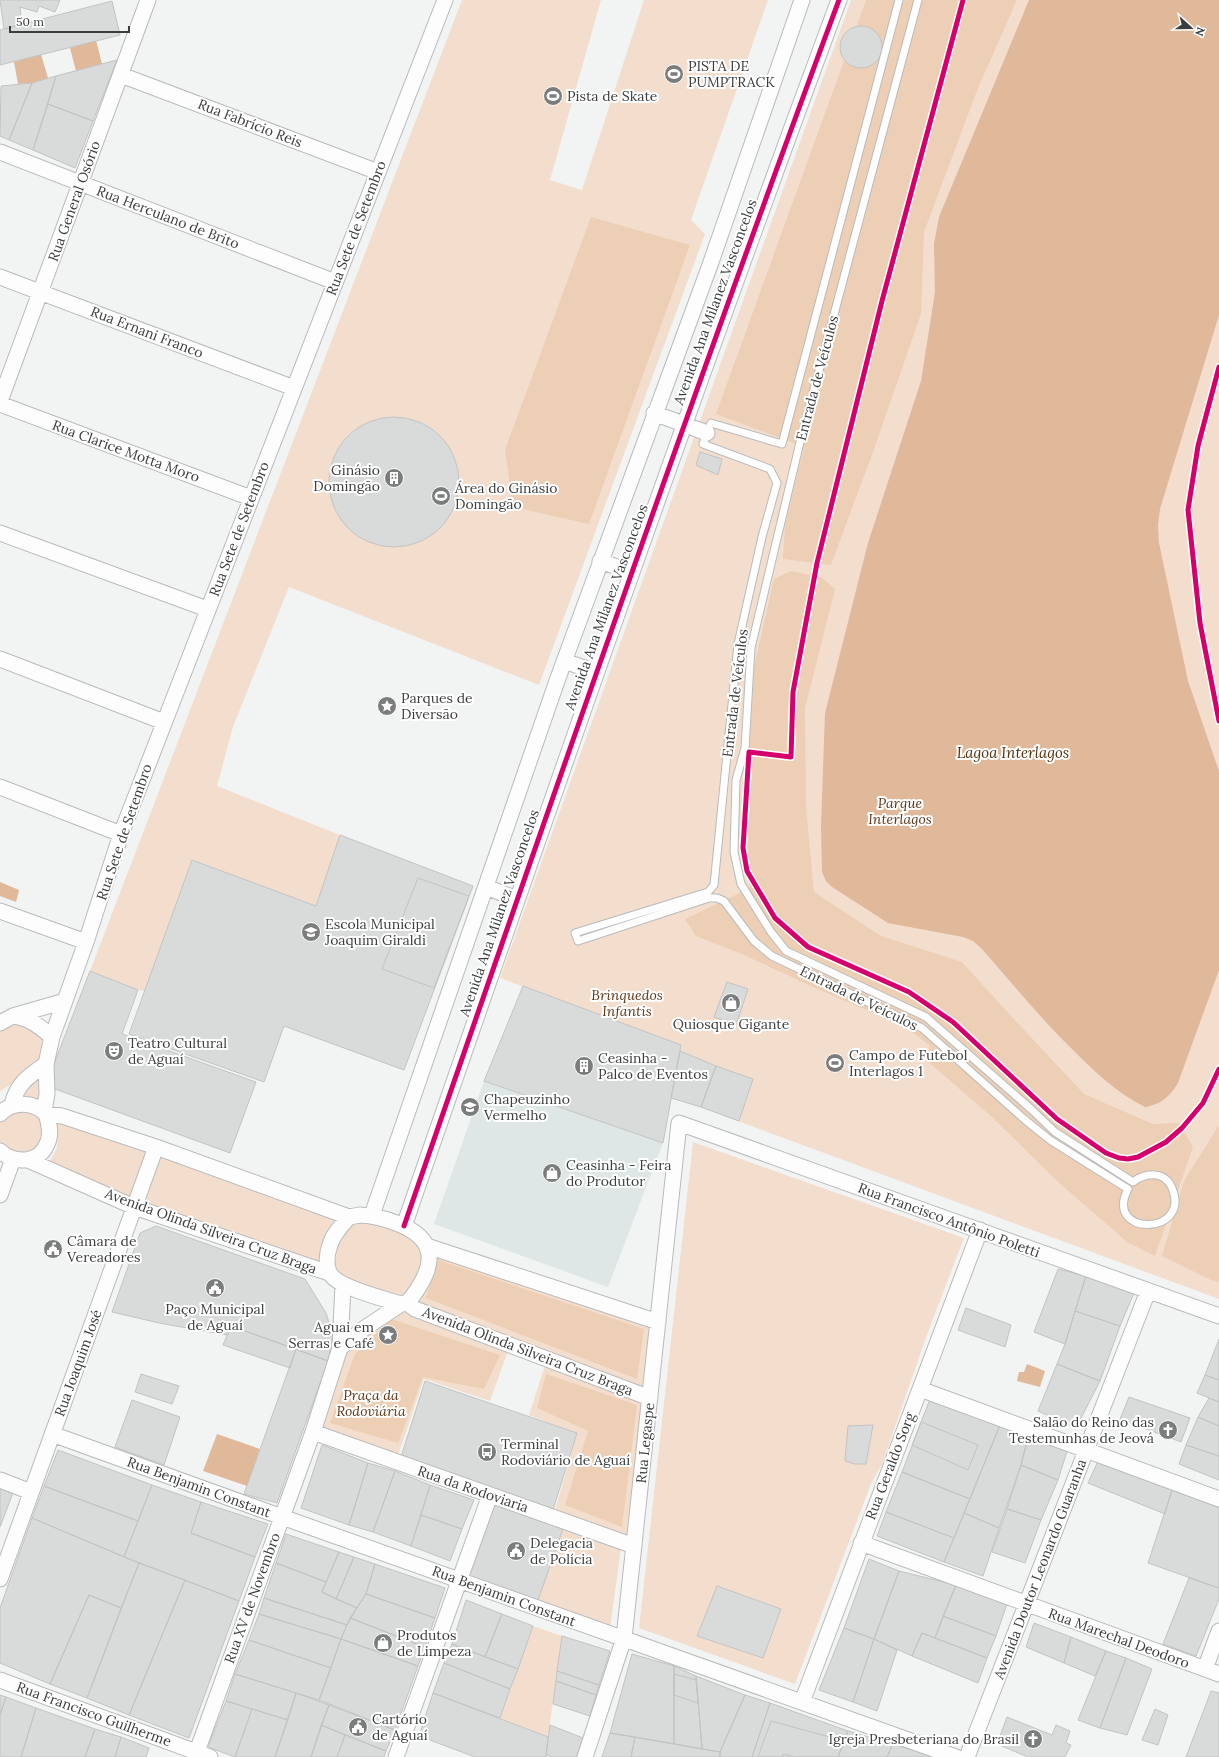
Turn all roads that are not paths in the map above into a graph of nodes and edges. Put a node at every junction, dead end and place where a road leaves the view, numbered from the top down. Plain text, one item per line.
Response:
1 (445, 0) edge
2 (802, 0) edge
3 (839, 0) edge
4 (899, 0) edge
5 (918, 0) edge
6 (144, 1) edge
7 (121, 75) junction
8 (0, 152) edge
9 (378, 172) junction
10 (81, 183) junction
11 (0, 277) edge
12 (335, 282) junction
13 (40, 292) junction
14 (294, 388) junction
15 (0, 401) edge
16 (0, 404) edge
17 (654, 413) junction
18 (684, 424) junction
19 (707, 433) junction
20 (251, 498) junction
21 (0, 533) edge
22 (600, 561) junction
23 (632, 572) junction
24 (207, 609) junction
25 (0, 659) edge
26 (564, 661) junction
27 (596, 672) junction
28 (164, 722) junction
29 (0, 787) edge
30 (121, 834) junction
31 (486, 887) junction
32 (517, 898) junction
33 (0, 911) edge
34 (86, 942) junction
35 (65, 1001) junction
36 (6, 1019) edge
37 (52, 1037) junction
38 (46, 1064) junction
39 (5, 1107) edge
40 (45, 1112) junction
41 (679, 1123) joint
42 (156, 1147) junction
43 (0, 1151) edge
44 (21, 1160) junction
45 (0, 1195) edge
46 (134, 1207) junction
47 (372, 1215) junction
48 (349, 1217) junction
49 (404, 1226) junction
50 (980, 1230) junction
51 (427, 1246) junction
52 (329, 1273) junction
53 (343, 1285) junction
54 (1148, 1291) junction
55 (404, 1303) junction
56 (1219, 1316) edge
57 (658, 1322) junction
58 (340, 1348) junction
59 (920, 1389) junction
60 (650, 1398) junction
61 (313, 1432) junction
62 (52, 1434) junction
63 (1086, 1450) junction
64 (0, 1480) edge
65 (31, 1492) junction
66 (490, 1495) junction
67 (1219, 1500) edge
68 (282, 1517) junction
69 (861, 1543) junction
70 (634, 1546) junction
71 (0, 1579) edge
72 (461, 1580) junction
73 (1026, 1604) junction
74 (1219, 1631) edge
75 (624, 1638) junction
76 (1205, 1669) junction
77 (1219, 1674) edge
78 (0, 1680) edge
79 (802, 1702) junction
80 (200, 1755) edge
81 (396, 1757) edge
82 (585, 1757) edge
83 (956, 1757) edge
84 (967, 1757) edge

1 - 9 street, Rua Sete de Setembro
2 - 17 street, Avenida Ana Milanez Vasconcelos
3 - 18 street, Avenida Ana Milanez Vasconcelos
4 - 19 lane, Entrada de Veículos
5 - 19 lane, Entrada de Veículos
6 - 7 street, Rua General Osório
7 - 9 street, Rua Fabrício Reis
7 - 10 street, Rua General Osório
8 - 10 street, Rua Herculano de Brito
9 - 12 street, Rua Sete de Setembro
10 - 12 street, Rua Herculano de Brito
10 - 13 street, Rua General Osório
11 - 13 street, Rua Ernani Franco
12 - 14 street, Rua Sete de Setembro
13 - 14 street, Rua Ernani Franco
13 - 15 street, Rua General Osório
14 - 20 street, Rua Sete de Setembro
16 - 20 street, Rua Clarice Motta Moro
17 - 18 street
17 - 22 street, Avenida Ana Milanez Vasconcelos
18 - 19 street
18 - 23 street, Avenida Ana Milanez Vasconcelos
20 - 24 street, Rua Sete de Setembro
21 - 24 street
22 - 23 street
22 - 26 street, Avenida Ana Milanez Vasconcelos
23 - 27 street, Avenida Ana Milanez Vasconcelos
24 - 28 street, Rua Sete de Setembro
25 - 28 street
26 - 27 street
26 - 31 street, Avenida Ana Milanez Vasconcelos
27 - 32 street, Avenida Ana Milanez Vasconcelos
28 - 30 street, Rua Sete de Setembro
29 - 30 street
30 - 34 street, Rua Sete de Setembro
31 - 32 street
31 - 47 street, Avenida Ana Milanez Vasconcelos
32 - 49 street, Avenida Ana Milanez Vasconcelos
33 - 34 street
34 - 35 street, Rua Sete de Setembro
35 - 36 street
35 - 37 street, Rua Sete de Setembro
36 - 37 street
37 - 38 street, Rua Sete de Setembro
38 - 39 street
38 - 40 street, Rua Sete de Setembro
39 - 40 street
40 - 42 street
40 - 44 street, Rua Sete de Setembro
41 - 50 street, Rua Francisco Antônio Poletti
41 - 57 street, Rua Legaspe
42 - 46 street, Rua Joaquim José
42 - 48 street
43 - 44 street, Avenida Olinda Silveira Cruz Braga
44 - 45 street
44 - 46 street, Avenida Olinda Silveira Cruz Braga
46 - 52 street, Avenida Olinda Silveira Cruz Braga
46 - 62 street, Rua Joaquim José
47 - 48 street
47 - 49 street
48 - 52 street
49 - 51 street
50 - 54 street, Rua Francisco Antônio Poletti
50 - 59 street, Rua Geraldo Sorg
51 - 55 street
51 - 57 street
52 - 53 street
53 - 55 street
53 - 58 street, Rua XV de Novembro
54 - 56 street, Rua Francisco Antônio Poletti
54 - 63 street, Avenida Doutor Leonardo Guaranha
55 - 58 street
55 - 60 street, Avenida Olinda Silveira Cruz Braga
57 - 60 street, Rua Legaspe
58 - 61 street, Rua XV de Novembro
59 - 63 street
59 - 69 street, Rua Geraldo Sorg
60 - 70 street, Rua Legaspe
61 - 66 street, Rua da Rodoviaria
61 - 68 street, Rua XV de Novembro
62 - 65 street, Rua Joaquim José
62 - 68 street, Rua Benjamin Constant
63 - 67 street
63 - 73 street, Avenida Doutor Leonardo Guaranha
64 - 65 street
65 - 71 street, Rua Joaquim José
66 - 70 street, Rua da Rodoviaria
66 - 72 street
68 - 72 street, Rua Benjamin Constant
68 - 80 street, Rua XV de Novembro
69 - 73 street, Rua Marechal Deodoro
69 - 79 street, Rua Geraldo Sorg
70 - 75 street, Rua Legaspe
72 - 75 street, Rua Benjamin Constant
72 - 81 street
73 - 76 street, Rua Marechal Deodoro
73 - 84 street, Avenida Doutor Leonardo Guaranha
74 - 76 street
75 - 79 street, Rua Benjamin Constant
75 - 82 street, Rua Legaspe
76 - 77 street, Rua Marechal Deodoro
78 - 80 street, Rua Francisco Guilherme
79 - 83 street, Rua Benjamin Constant

